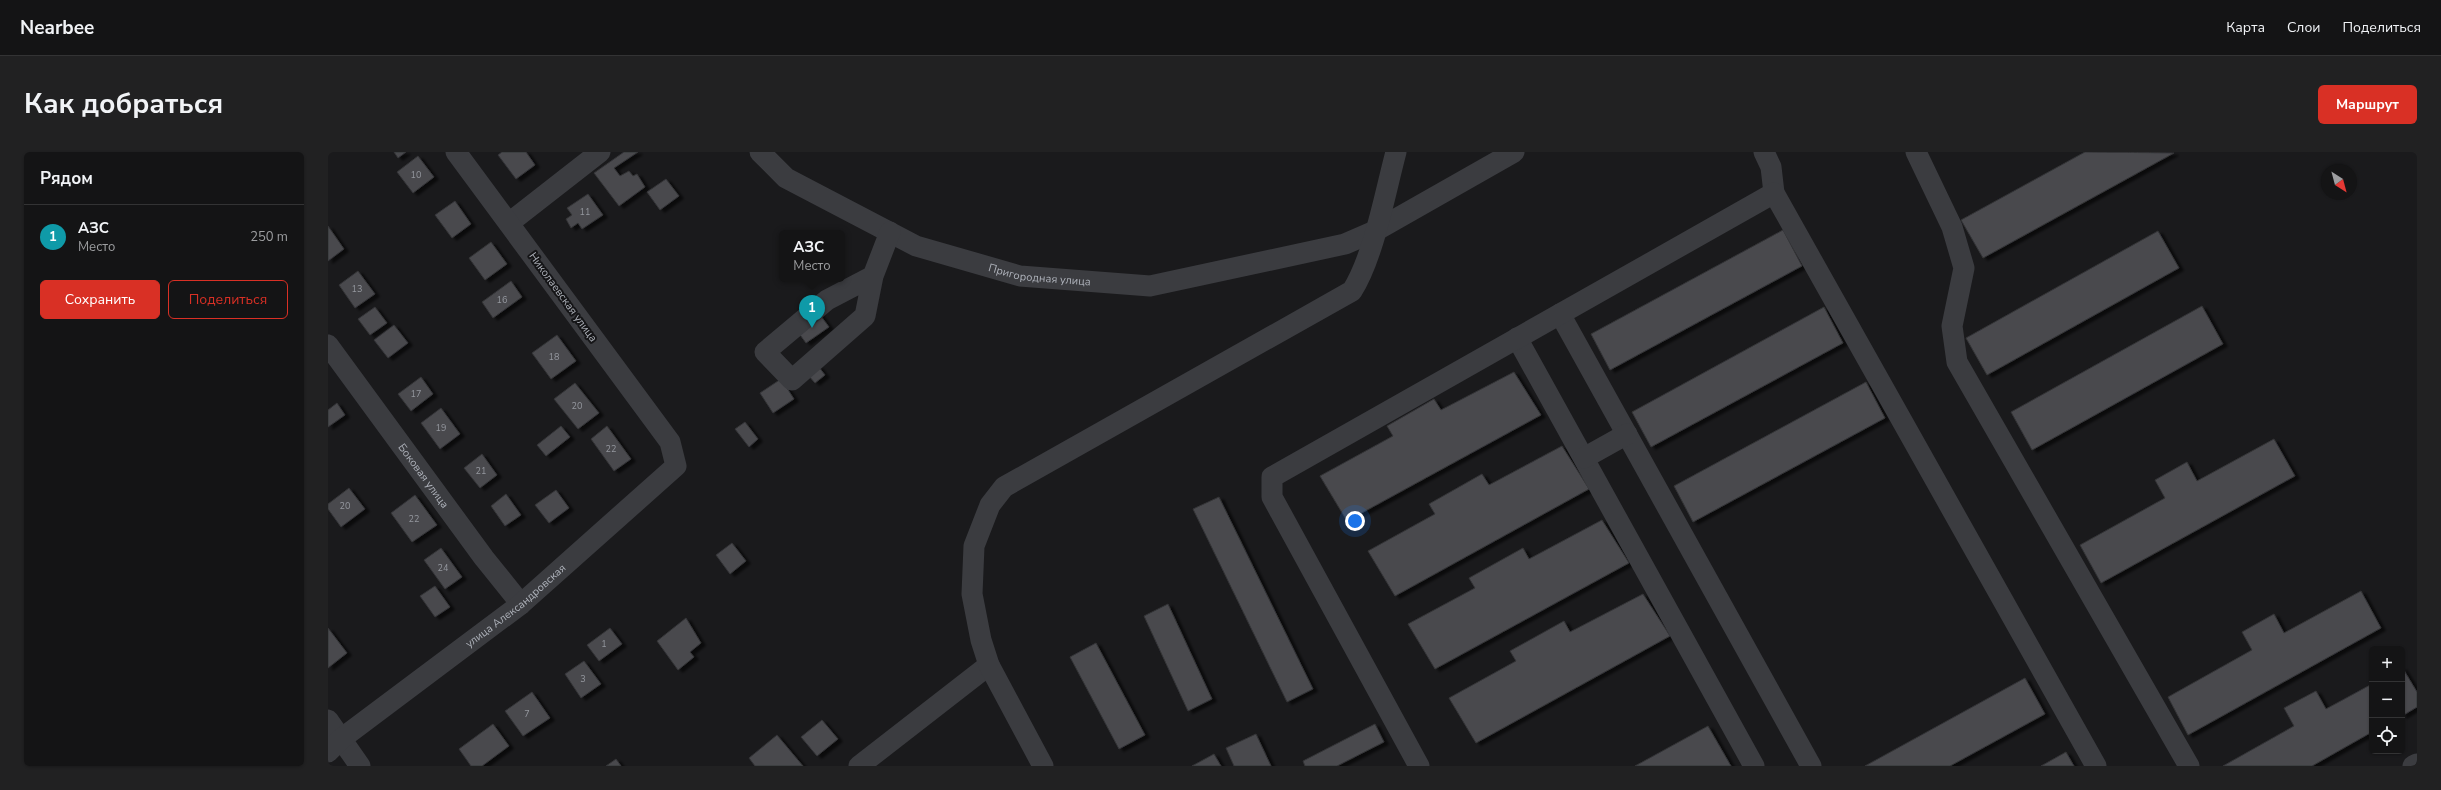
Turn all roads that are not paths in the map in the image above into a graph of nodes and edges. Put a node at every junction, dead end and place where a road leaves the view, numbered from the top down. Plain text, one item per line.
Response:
1 (456, 152) edge
2 (600, 152) edge
3 (760, 152) edge
4 (1396, 152) edge
5 (1514, 152) edge
6 (1764, 152) edge
7 (1916, 152) edge
8 (1774, 193) junction
9 (509, 223) junction
10 (1375, 231) junction
11 (890, 232) junction
12 (873, 276) junction
13 (1560, 314) junction
14 (1518, 338) junction
15 (328, 345) edge
16 (1627, 434) junction
17 (670, 442) joint
18 (1584, 458) junction
19 (521, 604) junction
20 (989, 665) junction
21 (328, 720) edge
22 (334, 746) edge
23 (2417, 764) edge
24 (360, 766) edge
25 (859, 766) edge
26 (1044, 766) edge
27 (1419, 766) edge
28 (1754, 766) edge
29 (1811, 766) edge
30 (2096, 766) edge
31 (2189, 766) edge
32 (2414, 766) edge

1 - 9 street, Николаевская улица
2 - 9 street
3 - 11 street, Пригородная улица
4 - 10 street
5 - 10 street, Пригородная улица
6 - 8 street
7 - 31 street
8 - 13 street
8 - 30 street
9 - 17 street, Николаевская улица
10 - 11 street, Пригородная улица
10 - 20 street
11 - 12 street
12 - 12 street
13 - 14 street
13 - 16 street
14 - 18 street
14 - 27 street
15 - 19 street, Боковая улица
16 - 18 street
16 - 29 street
17 - 19 street, улица Александровская
18 - 28 street
19 - 22 street, улица Александровская
20 - 25 street
20 - 26 street
21 - 22 street
22 - 24 street
23 - 32 street

